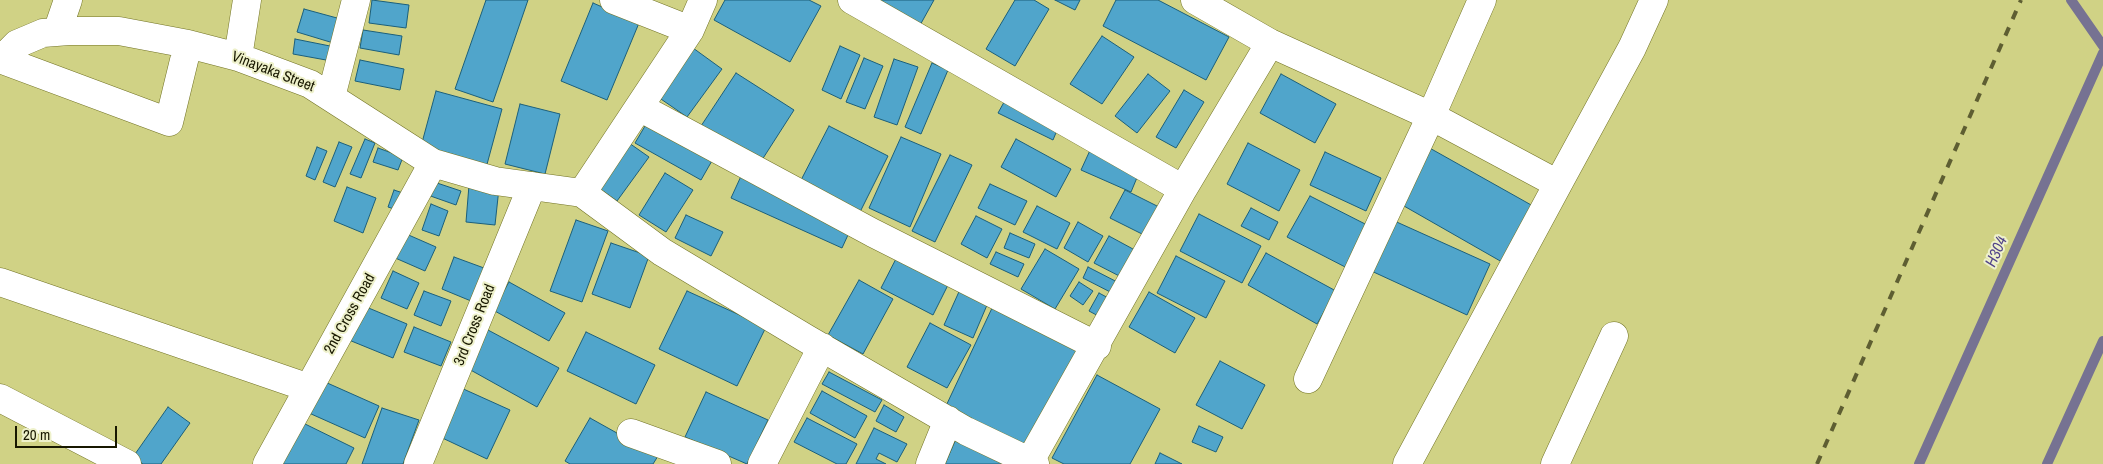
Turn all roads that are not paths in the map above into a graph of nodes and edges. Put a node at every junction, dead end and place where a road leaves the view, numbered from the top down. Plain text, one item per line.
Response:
1 (68, 0) edge
2 (247, 0) edge
3 (356, 0) edge
4 (614, 0) edge
5 (703, 0) edge
6 (852, 0) edge
7 (1195, 0) edge
8 (1482, 0) edge
9 (1654, 0) edge
10 (690, 30) junction
11 (57, 32) junction
12 (1270, 43) junction
13 (188, 44) junction
14 (238, 57) junction
15 (0, 60) edge
16 (331, 98) junction
17 (638, 107) junction
18 (1431, 116) junction
19 (433, 163) junction
20 (1558, 184) junction
21 (532, 186) junction
22 (1183, 189) junction
23 (582, 193) junction
24 (0, 282) edge
25 (1614, 336) dead end
26 (1096, 346) junction
27 (822, 347) junction
28 (1308, 379) dead end
29 (309, 388) junction
30 (0, 398) edge
31 (948, 420) junction
32 (631, 433) dead end
33 (1033, 463) edge
34 (127, 464) edge
35 (267, 464) edge
36 (418, 464) edge
37 (717, 464) edge
38 (762, 464) edge
39 (930, 464) edge
40 (1407, 464) edge
41 (1555, 464) edge

1 - 11 street
2 - 14 street
3 - 16 street
4 - 10 street
5 - 10 street
6 - 22 street
7 - 12 street
8 - 18 street
9 - 20 street
10 - 17 street
11 - 13 street, Vinayaka Street
11 - 15 street, Vinayaka Street
12 - 18 street
12 - 22 street
13 - 14 street, Vinayaka Street
13 - 15 street
14 - 16 street, Vinayaka Street
16 - 19 street, Vinayaka Street
17 - 23 street
17 - 26 street
18 - 20 street
18 - 28 street
19 - 21 street, Vinayaka Street
19 - 29 street, 2nd Cross Road
20 - 40 street
21 - 23 street, Vinayaka Street
21 - 36 street, 3rd Cross Road
22 - 26 street
23 - 27 street
24 - 29 street
25 - 41 street
26 - 33 street
27 - 31 street
27 - 38 street
29 - 35 street, 2nd Cross Road
30 - 34 street
31 - 33 street
31 - 39 street
32 - 37 street

